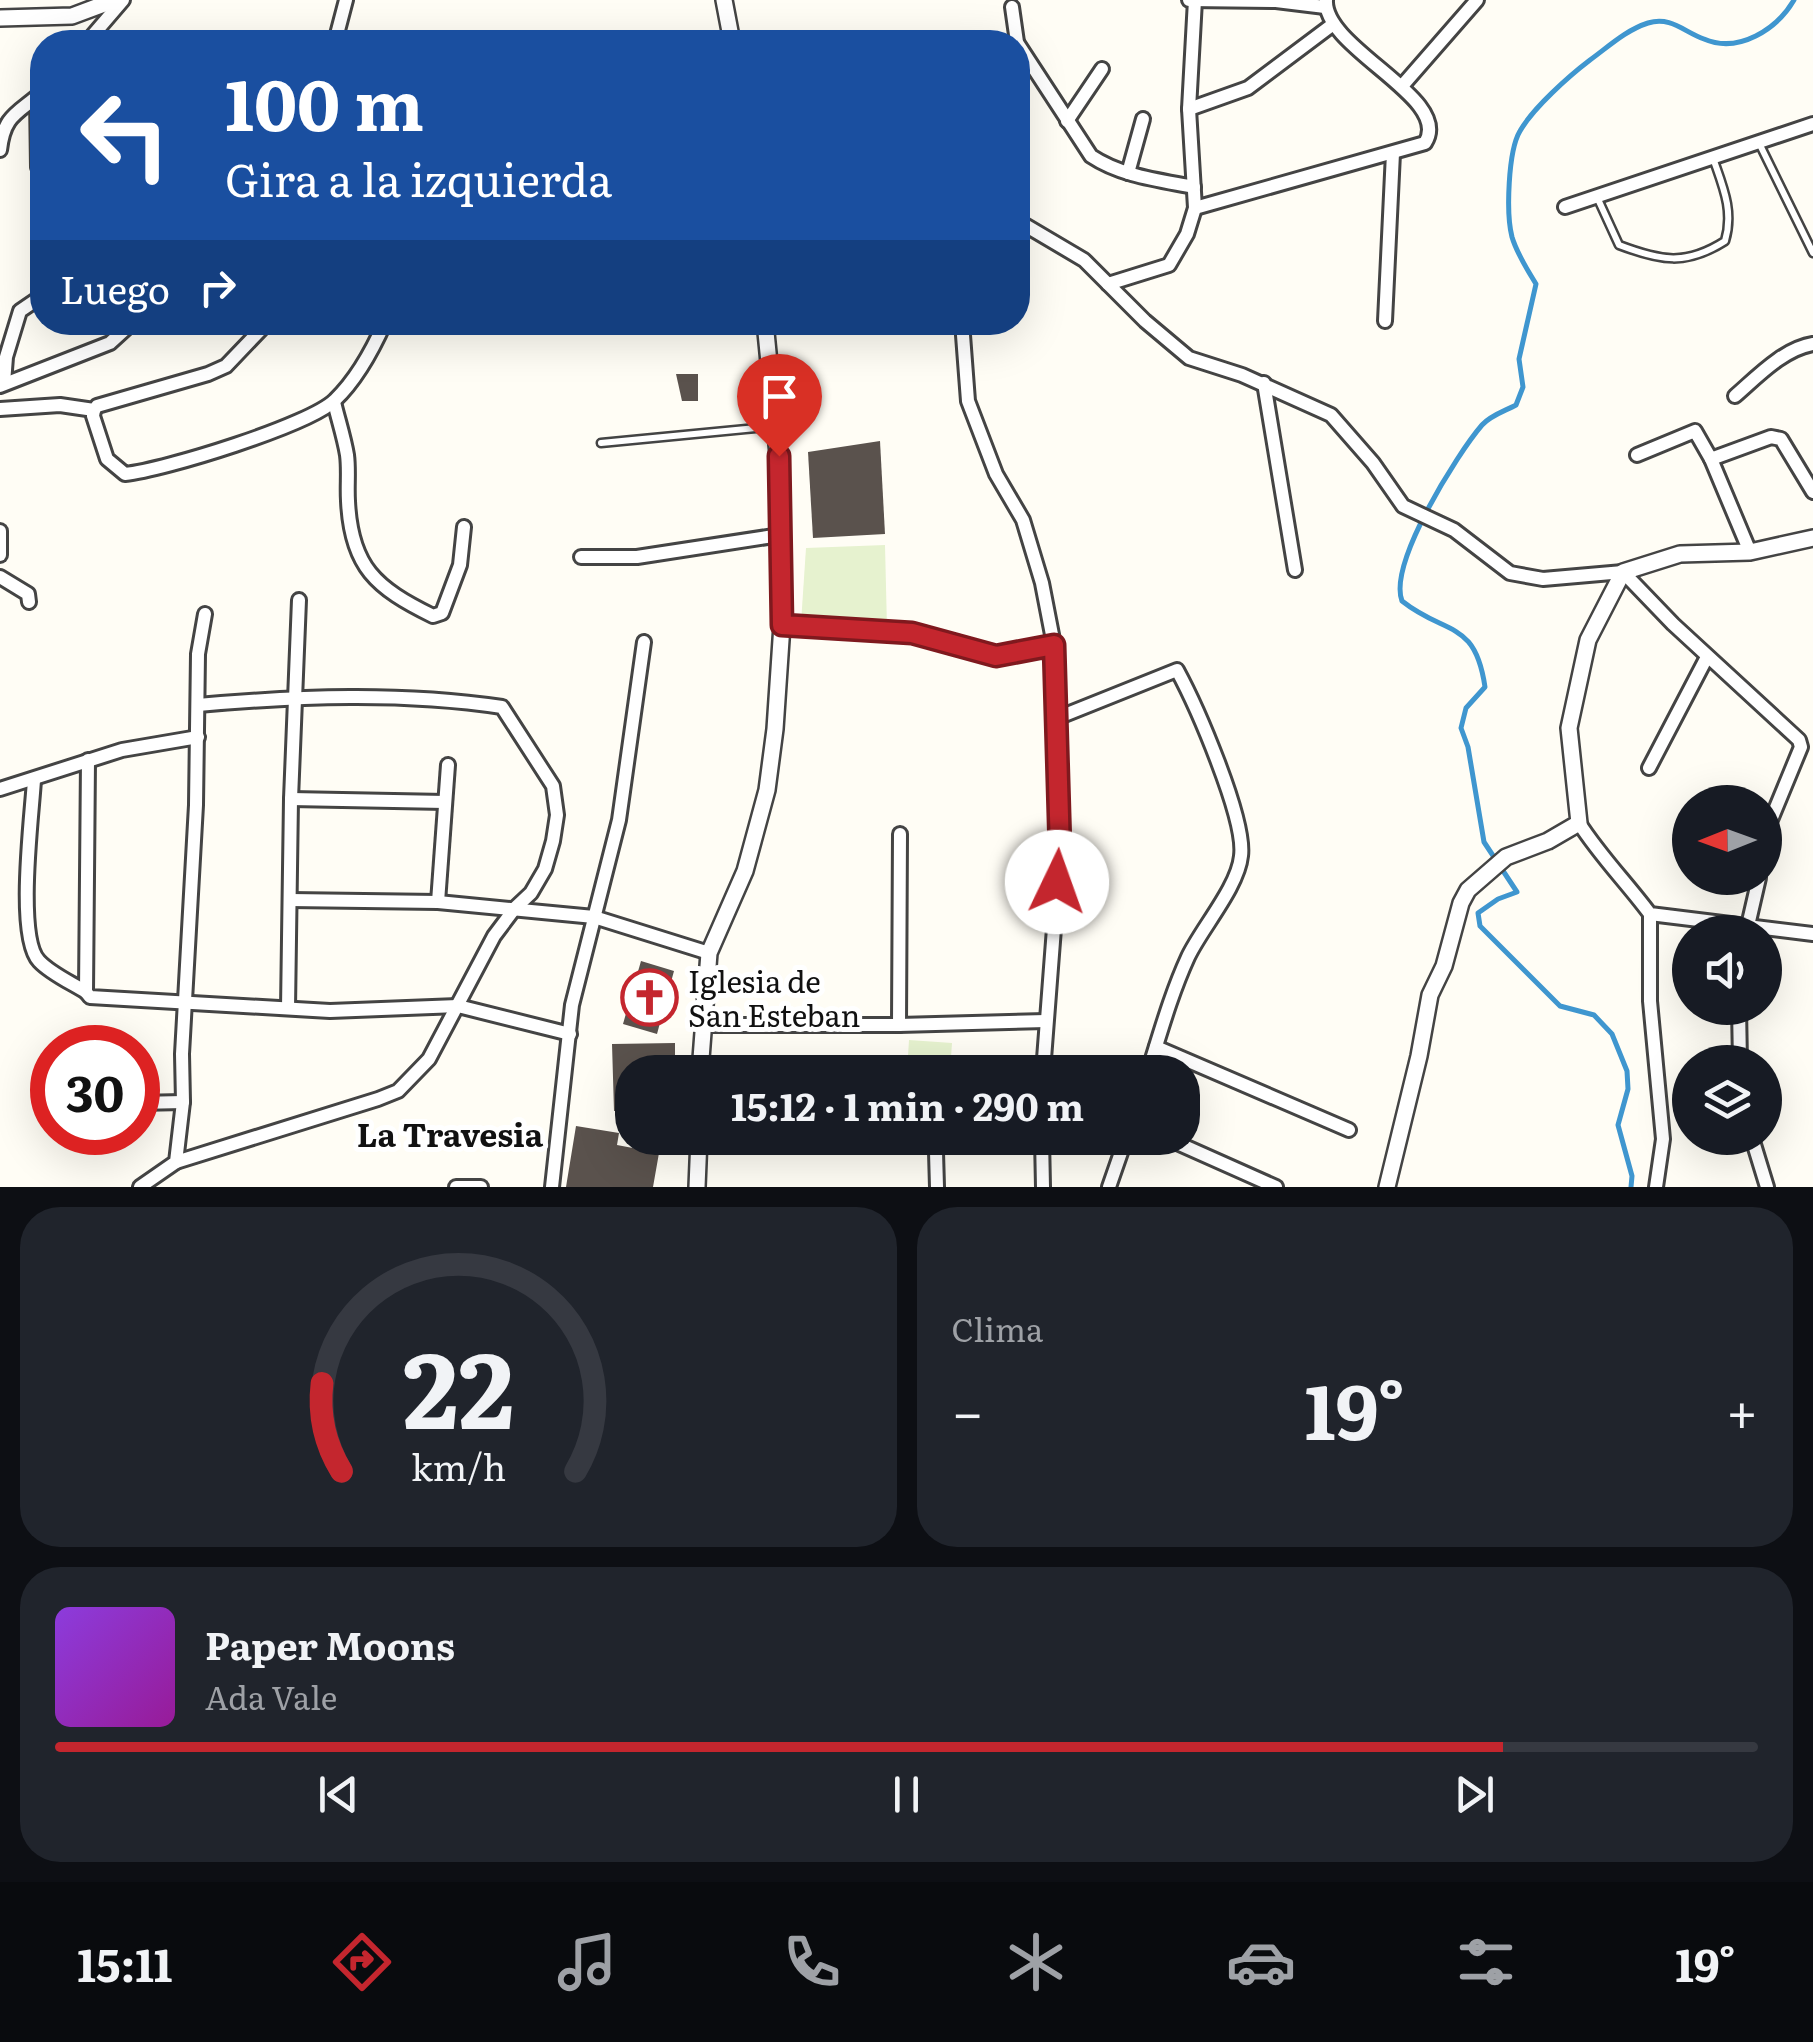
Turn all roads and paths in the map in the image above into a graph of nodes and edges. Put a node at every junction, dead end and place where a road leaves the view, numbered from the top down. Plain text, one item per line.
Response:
1 (115, 0) edge
2 (123, 0) edge
3 (346, 0) edge
4 (724, 0) edge
5 (1193, 0) edge
6 (1477, 0) edge
7 (1326, 4) edge
8 (1012, 7) dead end
9 (0, 18) edge
10 (1332, 25) junction
11 (97, 30) edge
12 (337, 30) edge
13 (730, 30) edge
14 (1015, 30) edge
15 (1030, 63) edge
16 (1102, 69) dead end
17 (1402, 86) junction
18 (30, 101) edge
19 (1190, 109) junction
20 (1143, 119) dead end
21 (1067, 120) junction
22 (1813, 124) edge
23 (1758, 142) junction
24 (0, 150) edge
25 (1394, 153) junction
26 (1712, 156) junction
27 (1128, 173) junction
28 (1194, 186) junction
29 (1597, 196) junction
30 (1565, 207) dead end
31 (1195, 208) junction
32 (1030, 228) edge
33 (1813, 254) edge
34 (1108, 284) junction
35 (30, 304) edge
36 (1384, 321) dead end
37 (119, 335) edge
38 (256, 335) edge
39 (379, 335) edge
40 (766, 335) edge
41 (963, 335) edge
42 (1813, 344) edge
43 (2, 384) edge
44 (1264, 384) junction
45 (1735, 396) dead end
46 (334, 402) junction
47 (0, 410) edge
48 (94, 410) junction
49 (777, 426) junction
50 (602, 443) dead end
51 (1637, 455) dead end
52 (1710, 459) junction
53 (1813, 492) edge
54 (464, 526) dead end
55 (0, 531) edge
56 (780, 535) junction
57 (1813, 538) edge
58 (1750, 552) junction
59 (0, 556) edge
60 (581, 557) dead end
61 (1294, 570) dead end
62 (1623, 572) junction
63 (0, 577) edge
64 (300, 600) dead end
65 (29, 602) dead end
66 (205, 614) dead end
67 (782, 625) junction
68 (644, 642) dead end
69 (1054, 645) junction
70 (1708, 657) junction
71 (294, 696) junction
72 (198, 705) junction
73 (1057, 718) junction
74 (198, 737) junction
75 (88, 760) junction
76 (448, 765) dead end
77 (1649, 768) dead end
78 (34, 780) junction
79 (0, 789) edge
80 (1782, 791) edge
81 (291, 800) junction
82 (445, 802) junction
83 (1579, 824) junction
84 (900, 834) dead end
85 (290, 900) junction
86 (438, 902) junction
87 (515, 908) junction
88 (1650, 914) junction
89 (594, 917) junction
90 (1672, 917) edge
91 (1782, 932) edge
92 (1813, 934) edge
93 (709, 953) junction
94 (86, 992) junction
95 (186, 1003) junction
96 (458, 1006) junction
97 (288, 1008) junction
98 (1046, 1021) junction
99 (702, 1025) junction
100 (900, 1026) junction
101 (570, 1034) junction
102 (1156, 1047) junction
103 (701, 1055) edge
104 (1044, 1055) edge
105 (1153, 1055) edge
106 (160, 1102) edge
107 (183, 1102) junction
108 (1348, 1130) dead end
109 (1200, 1153) edge
110 (698, 1155) edge
111 (936, 1155) edge
112 (1042, 1155) edge
113 (1120, 1155) edge
114 (1757, 1155) edge
115 (176, 1162) junction
116 (140, 1187) edge
117 (456, 1187) edge
118 (481, 1187) edge
119 (552, 1187) edge
120 (697, 1187) edge
121 (937, 1187) edge
122 (1043, 1187) edge
123 (1109, 1187) edge
124 (1276, 1187) edge
125 (1387, 1187) edge
126 (1656, 1187) edge
127 (1767, 1187) edge

1 - 9 street
2 - 11 street
3 - 12 street
4 - 13 street
5 - 7 street
5 - 19 street
6 - 17 street
7 - 10 street
8 - 14 street
10 - 17 street
10 - 19 street
15 - 21 street
16 - 21 street
17 - 25 street
18 - 24 street
19 - 28 street
20 - 27 street
21 - 27 street
22 - 23 street
23 - 26 street
23 - 33 lane
25 - 31 street
25 - 36 street
26 - 29 street
26 - 29 lane
27 - 28 street
28 - 31 street
29 - 30 street
31 - 34 street
32 - 34 street
34 - 44 street
35 - 43 street
37 - 43 street
38 - 48 street
39 - 46 street
40 - 49 street
41 - 69 street
42 - 45 street
44 - 61 street
44 - 62 street
46 - 48 street
46 - 54 street
47 - 48 street
49 - 50 lane
49 - 56 street
51 - 52 street
52 - 53 street
52 - 58 street
55 - 59 street
56 - 60 street
56 - 67 street
57 - 58 street
58 - 62 street
62 - 70 street
62 - 83 street
63 - 65 street
64 - 71 street
66 - 72 street
67 - 69 street
67 - 93 street
68 - 89 street
69 - 73 street
70 - 77 street
70 - 80 street
71 - 72 street
71 - 81 street
71 - 87 street
72 - 74 street
73 - 98 street
73 - 102 street
74 - 75 street
74 - 95 street
75 - 78 street
75 - 94 street
76 - 82 street
78 - 79 street
78 - 94 street
81 - 82 street
81 - 85 street
82 - 86 street
83 - 88 street
83 - 125 street
84 - 100 street
85 - 86 street
85 - 97 street
86 - 87 street
87 - 89 street
87 - 96 street
88 - 90 street
88 - 126 street
89 - 93 street
89 - 101 street
91 - 92 street
93 - 99 street
94 - 95 street
95 - 97 street
95 - 107 street
96 - 97 street
96 - 101 street
96 - 115 street
98 - 100 street
98 - 104 street
99 - 100 street
99 - 103 street
101 - 119 street
102 - 105 street
102 - 108 street
106 - 107 street
107 - 115 street
109 - 124 street
110 - 120 street
111 - 121 street
112 - 122 street
113 - 123 street
114 - 127 street
115 - 116 street
117 - 118 street

